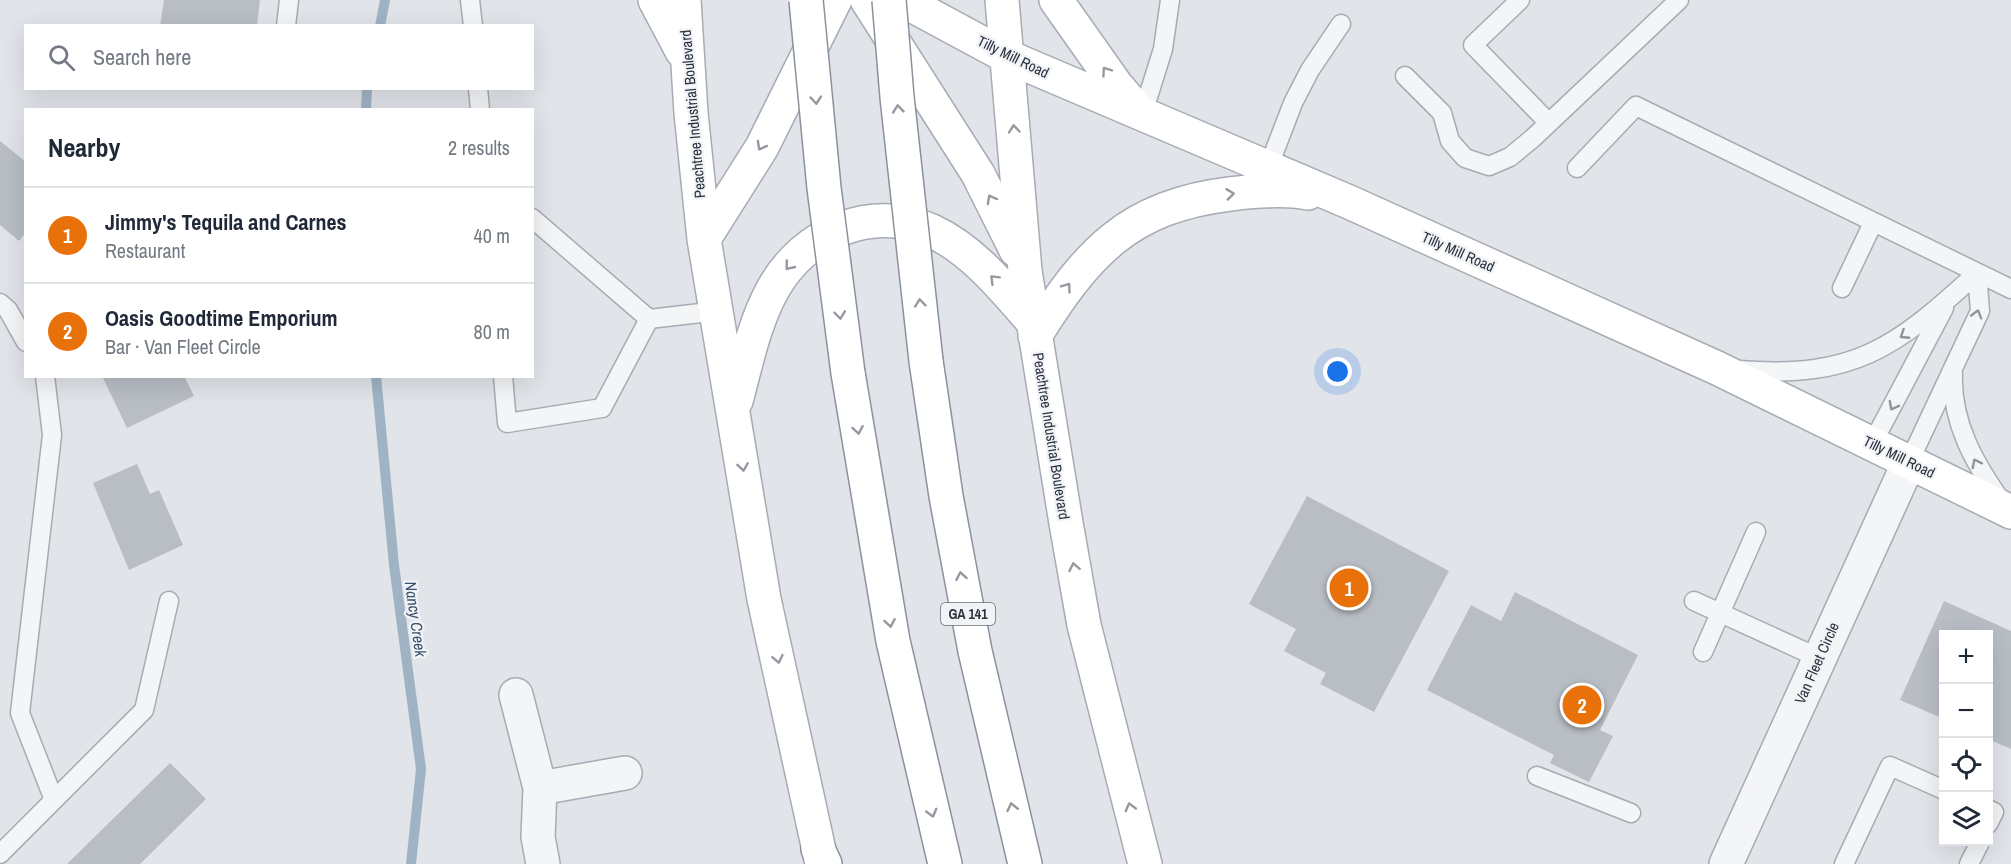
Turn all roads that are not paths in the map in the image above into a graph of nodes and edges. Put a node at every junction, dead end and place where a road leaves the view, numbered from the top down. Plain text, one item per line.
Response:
1 (289, 0) edge
2 (470, 0) edge
3 (655, 0) edge
4 (684, 0) edge
5 (806, 0) edge
6 (835, 0) edge
7 (867, 0) edge
8 (889, 0) edge
9 (902, 0) edge
10 (1002, 0) edge
11 (1056, 0) edge
12 (1170, 0) edge
13 (1520, 0) edge
14 (1679, 0) edge
15 (286, 24) edge
16 (472, 24) edge
17 (1341, 24) dead end
18 (1006, 56) junction
19 (688, 62) junction
20 (1404, 76) dead end
21 (478, 90) edge
22 (480, 108) edge
23 (1142, 116) junction
24 (1548, 122) junction
25 (1268, 168) junction
26 (1577, 168) dead end
27 (1349, 202) junction
28 (534, 220) edge
29 (1873, 223) junction
30 (704, 239) junction
31 (1026, 271) junction
32 (1977, 273) junction
33 (1842, 288) dead end
34 (2011, 289) edge
35 (1949, 298) junction
36 (0, 303) edge
37 (718, 311) junction
38 (649, 319) junction
39 (1034, 329) junction
40 (24, 338) edge
41 (1717, 368) junction
42 (1953, 368) junction
43 (45, 378) edge
44 (503, 378) edge
45 (733, 410) junction
46 (1872, 444) junction
47 (1909, 462) junction
48 (2010, 511) edge
49 (1756, 532) dead end
50 (169, 600) dead end
51 (1694, 602) dead end
52 (1721, 614) junction
53 (1703, 652) dead end
54 (1819, 657) junction
55 (516, 695) dead end
56 (625, 773) dead end
57 (1538, 776) dead end
58 (540, 788) junction
59 (1939, 788) edge
60 (54, 800) junction
61 (1631, 813) dead end
62 (1978, 846) edge
63 (0, 854) edge
64 (822, 859) edge
65 (543, 864) edge
66 (945, 864) edge
67 (1025, 864) edge
68 (1145, 864) edge
69 (1726, 864) edge
70 (1844, 864) edge
71 (1969, 864) edge

1 - 15 lane
2 - 16 lane
3 - 19 main road
4 - 19 main road, Peachtree Industrial Boulevard
5 -> 66 main road, bridge
6 -> 30 main road
31 -> 7 main road
67 -> 8 main road, GA 141, bridge
9 - 18 main road, Tilly Mill Road
10 - 18 main road, Peachtree Industrial Boulevard
23 -> 11 main road
12 - 23 lane
13 - 24 lane
14 - 24 lane
17 - 25 lane
18 - 23 main road, Tilly Mill Road
31 -> 18 main road, Peachtree Industrial Boulevard
19 - 30 main road, Peachtree Industrial Boulevard
20 - 24 lane
21 - 22 lane
23 - 25 main road, Tilly Mill Road
25 - 27 main road, Tilly Mill Road
26 - 29 lane
39 -> 27 main road
27 - 41 main road, Tilly Mill Road
28 - 38 lane
29 - 32 lane
29 - 33 lane
30 - 37 main road, Peachtree Industrial Boulevard
31 - 39 main road, Peachtree Industrial Boulevard
32 - 34 lane
32 - 35 lane
42 -> 32 lane
35 -> 41 lane
35 -> 46 lane
36 - 40 lane
37 - 38 lane
37 - 45 main road, Peachtree Industrial Boulevard
38 - 44 lane
39 -> 45 main road
68 -> 39 main road, Peachtree Industrial Boulevard
41 - 46 main road, Tilly Mill Road
42 - 47 lane
48 -> 42 lane
43 - 60 lane
45 -> 64 main road, Peachtree Industrial Boulevard
46 - 47 main road, Tilly Mill Road
47 - 48 main road, Tilly Mill Road
47 - 54 street, Van Fleet Circle
49 - 52 lane
50 - 60 lane
51 - 52 lane
52 - 53 lane
52 - 54 lane
54 - 69 street, Van Fleet Circle
55 - 58 street
56 - 58 street
57 - 61 lane
58 - 65 street
59 - 70 lane
60 - 63 lane
62 - 71 lane

